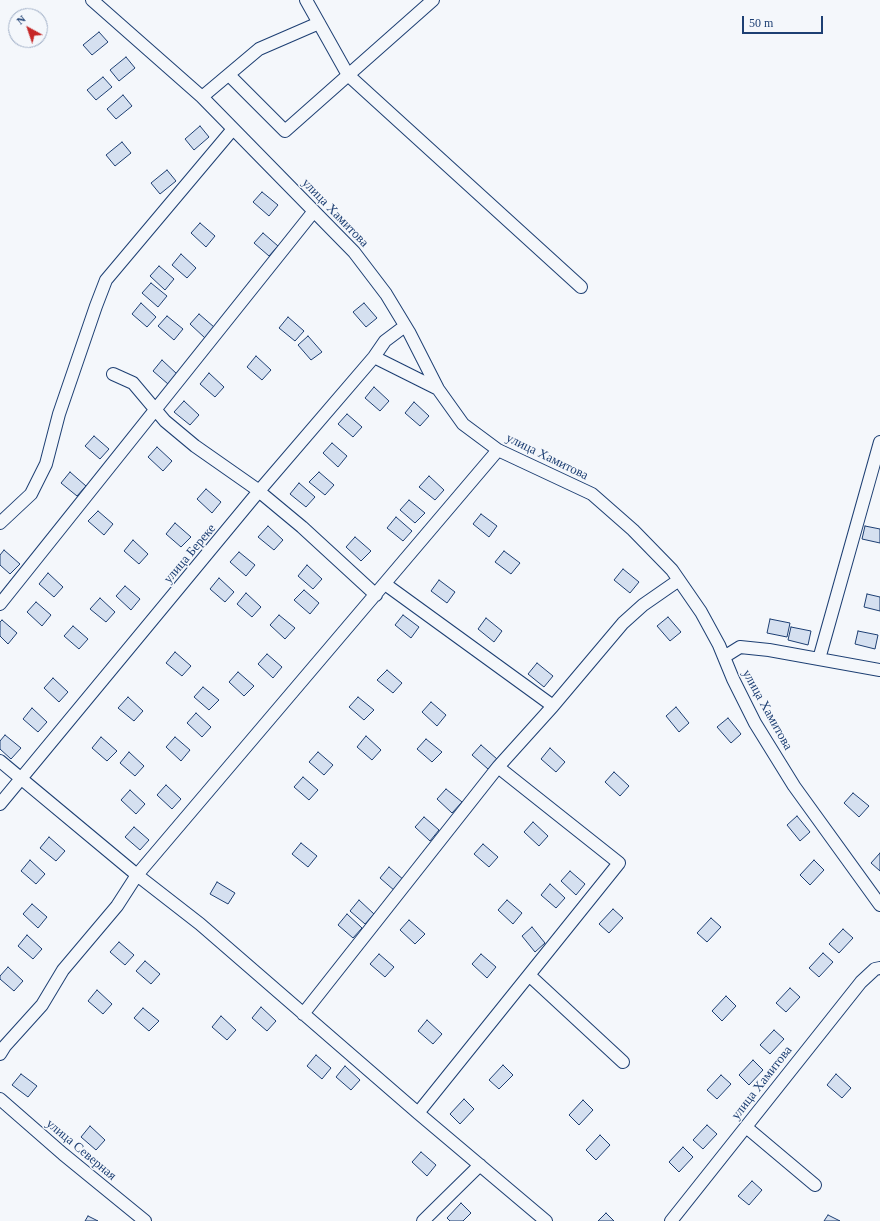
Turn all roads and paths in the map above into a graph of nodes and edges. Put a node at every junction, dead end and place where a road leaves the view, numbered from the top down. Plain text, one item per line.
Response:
1 (92, 0) edge
2 (306, 0) edge
3 (433, 0) edge
4 (319, 23) junction
5 (229, 75) junction
6 (348, 75) junction
7 (202, 97) junction
8 (233, 129) junction
9 (314, 211) junction
10 (581, 287) dead end
11 (405, 326) junction
12 (374, 357) junction
13 (113, 374) dead end
14 (438, 390) junction
15 (156, 409) junction
16 (880, 442) edge
17 (498, 450) junction
18 (259, 491) junction
19 (0, 523) edge
20 (678, 580) junction
21 (385, 584) junction
22 (376, 595) junction
23 (0, 604) edge
24 (724, 657) junction
25 (819, 659) junction
26 (880, 670) edge
27 (553, 706) junction
28 (0, 761) edge
29 (498, 768) junction
30 (21, 778) junction
31 (0, 804) edge
32 (137, 875) junction
33 (880, 904) edge
34 (880, 968) edge
35 (529, 975) junction
36 (303, 1014) junction
37 (0, 1054) edge
38 (623, 1062) dead end
39 (0, 1099) edge
40 (418, 1113) junction
41 (746, 1127) junction
42 (480, 1165) junction
43 (814, 1185) dead end
44 (145, 1221) edge
45 (423, 1221) edge
46 (546, 1221) edge
47 (671, 1221) edge

1 - 7 street, улица Хамитова
2 - 4 street
3 - 6 street
4 - 5 street
4 - 6 street
5 - 6 street
5 - 7 street
6 - 10 street
7 - 8 street, улица Хамитова
8 - 9 street, улица Хамитова
8 - 19 street
9 - 11 street, улица Хамитова
9 - 15 street
11 - 12 street, улица Береке
11 - 14 street, улица Хамитова
12 - 14 street
12 - 18 street, улица Береке
13 - 15 street
14 - 17 street, улица Хамитова
15 - 18 street
15 - 23 street
16 - 25 street
17 - 20 street, улица Хамитова
17 - 21 street
18 - 22 street
18 - 30 street, улица Береке
20 - 24 street, улица Хамитова
20 - 27 street
21 - 22 street
21 - 27 street
22 - 32 street
24 - 25 street
24 - 33 street, улица Хамитова
25 - 26 street
27 - 29 street
28 - 30 street
29 - 35 street
29 - 36 street
30 - 31 street, улица Береке
30 - 32 street
32 - 36 street
32 - 37 street
34 - 41 street, улица Хамитова
35 - 38 street
35 - 40 street
36 - 40 street
39 - 44 street, улица Северная
40 - 42 street
41 - 43 street
41 - 47 street, улица Хамитова
42 - 45 street
42 - 46 street

